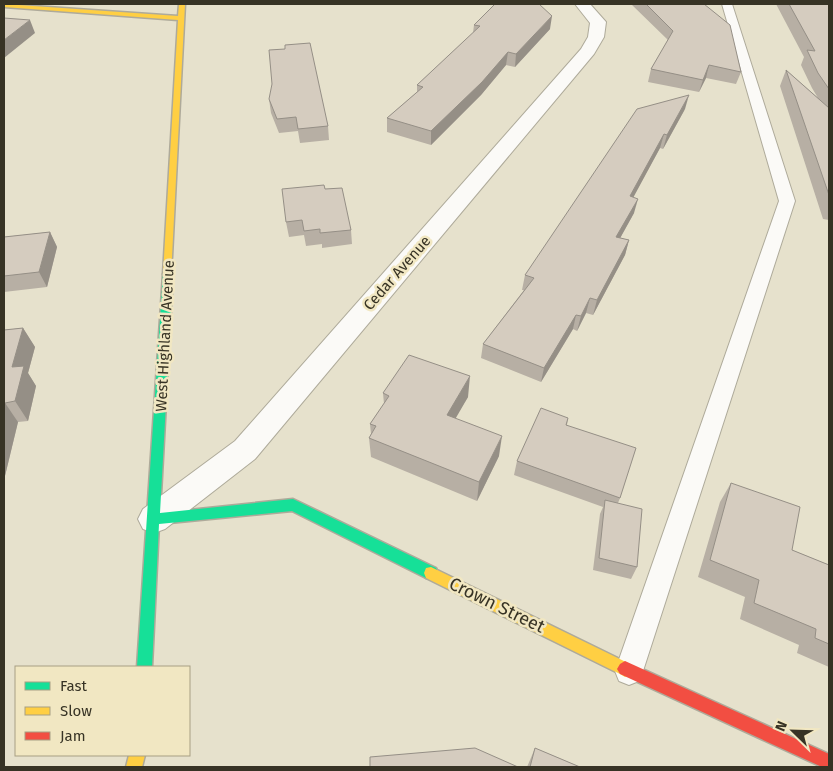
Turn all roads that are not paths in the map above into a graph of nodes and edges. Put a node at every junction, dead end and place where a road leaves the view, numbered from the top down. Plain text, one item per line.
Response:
1 (182, 4) edge
2 (582, 4) edge
3 (727, 4) edge
4 (4, 5) edge
5 (180, 18) junction
6 (154, 519) junction
7 (144, 666) edge
8 (629, 671) junction
9 (829, 762) edge

1 - 5 street, West Highland Avenue
2 - 6 street, Cedar Avenue
3 - 8 lane
4 - 5 street
5 - 6 street, West Highland Avenue
6 - 7 street, West Highland Avenue
6 - 8 street, Crown Street
8 - 9 street, Crown Street

